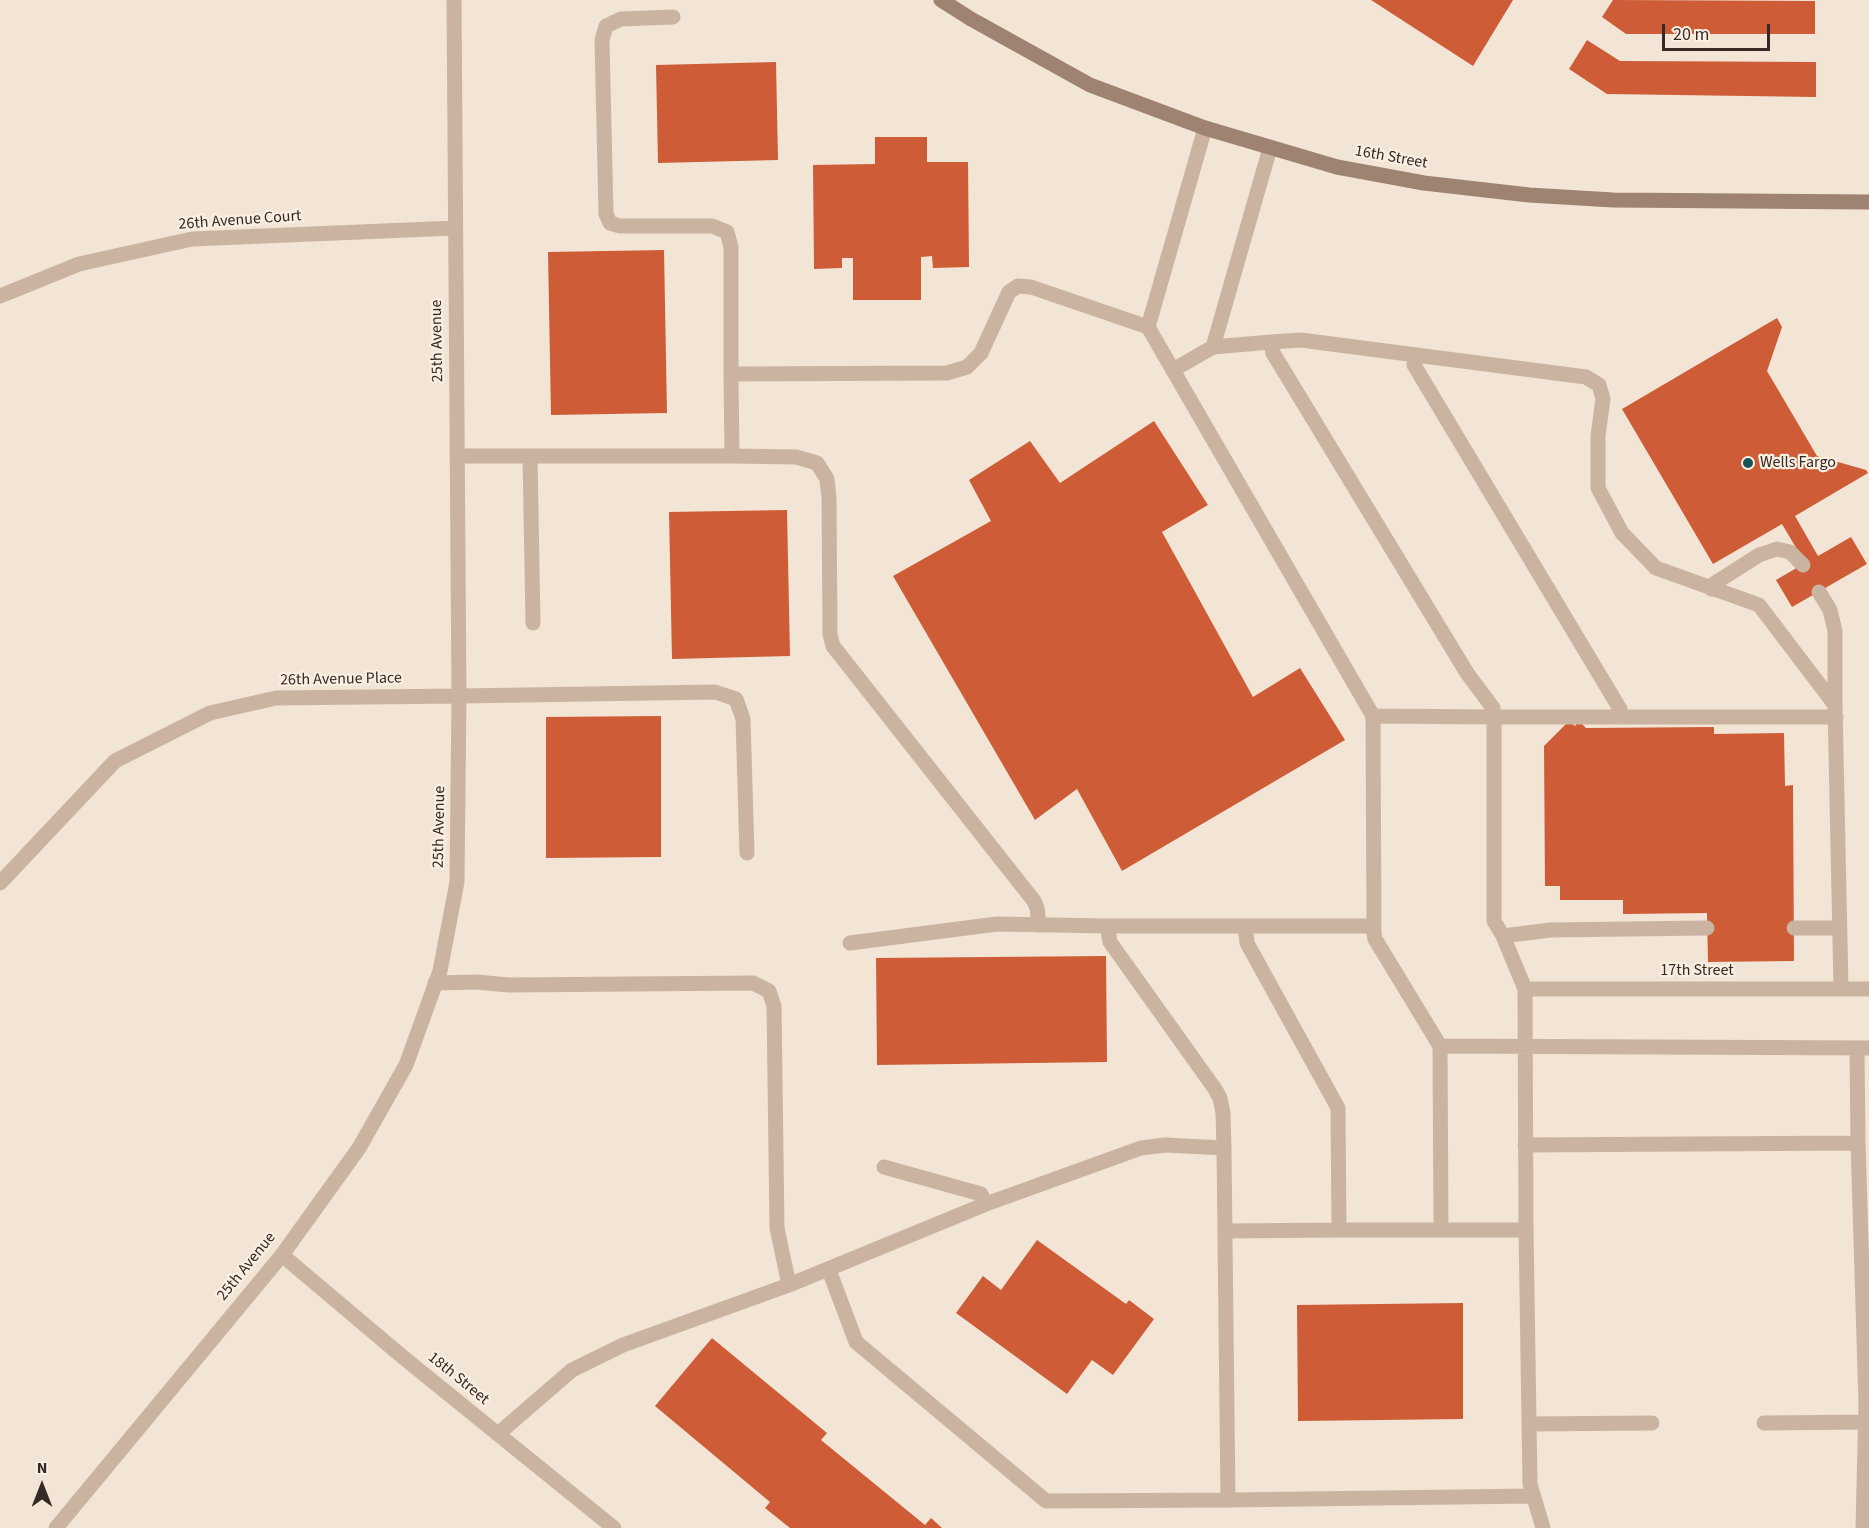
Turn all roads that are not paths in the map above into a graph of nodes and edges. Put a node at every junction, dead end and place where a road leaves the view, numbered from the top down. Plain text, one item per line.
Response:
1 (454, 0) edge
2 (941, 0) edge
3 (673, 18) dead end
4 (1205, 128) junction
5 (1270, 148) junction
6 (1869, 202) edge
7 (454, 228) junction
8 (0, 296) edge
9 (1148, 327) junction
10 (1271, 342) junction
11 (1213, 347) junction
12 (1416, 355) junction
13 (1173, 370) junction
14 (731, 374) junction
15 (457, 456) junction
16 (531, 456) junction
17 (732, 456) junction
18 (1803, 565) dead end
19 (1711, 589) junction
20 (1819, 592) dead end
21 (533, 623) dead end
22 (459, 696) junction
23 (1835, 711) junction
24 (1373, 716) junction
25 (1494, 717) junction
26 (1622, 717) junction
27 (747, 853) dead end
28 (0, 883) edge
29 (1039, 925) junction
30 (1107, 926) junction
31 (1245, 926) junction
32 (1374, 926) junction
33 (1707, 928) dead end
34 (1794, 928) dead end
35 (1839, 928) junction
36 (1503, 936) junction
37 (850, 943) dead end
38 (435, 983) junction
39 (1525, 989) junction
40 (1841, 989) junction
41 (1869, 989) edge
42 (1440, 1046) junction
43 (1527, 1046) junction
44 (1863, 1048) edge
45 (1858, 1143) junction
46 (1525, 1145) junction
47 (1224, 1148) junction
48 (884, 1167) dead end
49 (986, 1204) junction
50 (1339, 1230) junction
51 (1442, 1230) junction
52 (1526, 1230) junction
53 (1225, 1231) junction
54 (282, 1255) junction
55 (828, 1270) junction
56 (789, 1285) junction
57 (1865, 1422) junction
58 (1652, 1423) dead end
59 (1764, 1423) dead end
60 (1529, 1424) junction
61 (498, 1434) junction
62 (1533, 1496) junction
63 (1228, 1500) junction
64 (56, 1528) edge
65 (614, 1528) edge
66 (1543, 1528) edge
67 (1863, 1528) edge

1 - 7 street, 25th Avenue
2 - 4 main road, 16th Street
3 - 14 street
4 - 5 main road, 16th Street
4 - 9 street
5 - 6 main road, 16th Street
5 - 11 street
7 - 8 street, 26th Avenue Court
7 - 15 street, 25th Avenue
9 - 13 street
9 - 14 street
10 - 11 street
10 - 12 street
10 - 25 street
11 - 13 street
12 - 19 street
12 - 26 street
13 - 24 street
14 - 17 street
15 - 16 street
15 - 22 street, 25th Avenue
16 - 17 street
16 - 21 street
17 - 29 street
18 - 19 street
19 - 23 street
20 - 23 street
22 - 27 street, 26th Avenue Place
22 - 28 street, 26th Avenue Place
22 - 38 street, 25th Avenue
23 - 26 street
23 - 35 street
24 - 25 street
24 - 32 street
25 - 26 street
25 - 36 street
29 - 30 street
29 - 37 street
30 - 31 street
30 - 47 street
31 - 32 street
31 - 50 street
32 - 42 street
33 - 36 street
34 - 35 street
35 - 40 street
36 - 39 street
38 - 54 street, 25th Avenue
38 - 56 street
39 - 40 street, 17th Street
39 - 43 street
40 - 41 street, 17th Street
42 - 43 street
42 - 51 street
43 - 44 street
43 - 46 street
44 - 45 street
45 - 46 street
45 - 57 street
46 - 52 street
47 - 49 street
47 - 53 street
48 - 49 street
49 - 55 street
50 - 51 street
50 - 53 street
51 - 52 street
52 - 60 street
53 - 63 street
54 - 61 street, 18th Street
54 - 64 street, 25th Avenue
55 - 56 street
55 - 63 street
56 - 61 street
57 - 59 street
57 - 67 street
58 - 60 street
60 - 62 street
61 - 65 street, 18th Street
62 - 63 street
62 - 66 street

